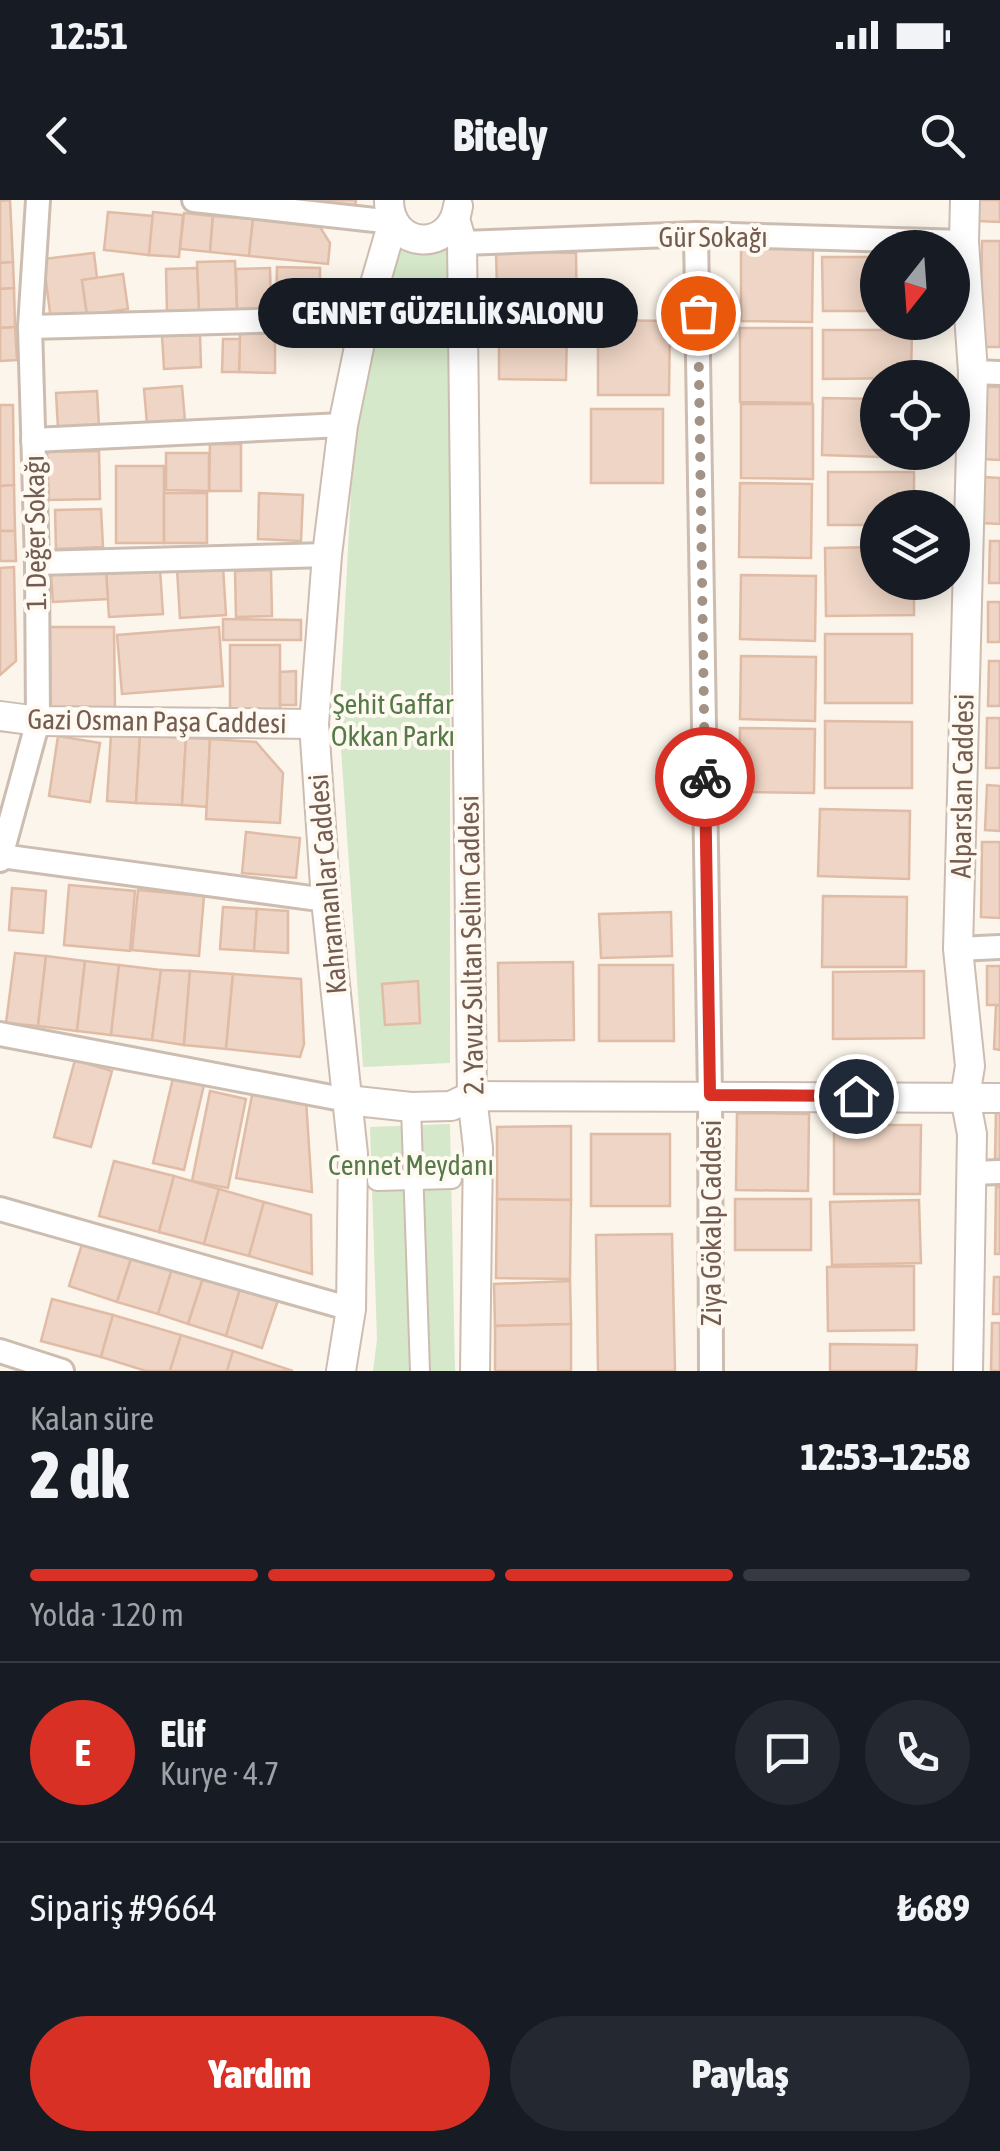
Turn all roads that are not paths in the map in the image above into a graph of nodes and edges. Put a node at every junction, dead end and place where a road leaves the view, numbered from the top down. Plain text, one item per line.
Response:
1 (38, 200) edge
2 (194, 200) edge
3 (965, 200) edge
4 (391, 211) edge
5 (458, 220) edge
6 (964, 230) edge
7 (696, 234) junction
8 (860, 239) edge
9 (970, 277) edge
10 (365, 318) junction
11 (30, 327) junction
12 (986, 372) edge
13 (343, 425) junction
14 (33, 440) junction
15 (327, 556) junction
16 (38, 564) junction
17 (0, 716) edge
18 (38, 721) junction
19 (314, 724) junction
20 (0, 858) edge
21 (326, 900) junction
22 (1000, 948) edge
23 (958, 950) junction
24 (0, 1034) edge
25 (710, 1095) junction
26 (472, 1096) junction
27 (965, 1097) junction
28 (1000, 1098) edge
29 (347, 1100) junction
30 (411, 1107) junction
31 (1000, 1172) edge
32 (971, 1173) junction
33 (452, 1179) dead end
34 (377, 1180) dead end
35 (414, 1180) junction
36 (0, 1208) edge
37 (351, 1309) junction
38 (0, 1351) edge
39 (62, 1371) edge
40 (341, 1371) edge
41 (420, 1371) edge
42 (475, 1371) edge
43 (711, 1371) edge
44 (968, 1371) edge

1 - 11 street, 1. Değer Sokağı
2 - 4 street
3 - 6 street, Alparslan Caddesi
4 - 5 street
4 - 10 street, Kahramanlar Caddesi
5 - 7 street, Gür Sokağı
5 - 26 street, 2. Yavuz Sultan Selim Caddesi
7 - 8 street, Gür Sokağı
7 - 25 street, Ziya Gökalp Caddesi
9 - 12 street, Alparslan Caddesi
10 - 11 street
10 - 13 street, Kahramanlar Caddesi
11 - 14 street, 1. Değer Sokağı
12 - 23 street, Alparslan Caddesi
13 - 14 street
13 - 15 street, Kahramanlar Caddesi
14 - 16 street, 1. Değer Sokağı
15 - 16 street
15 - 19 street, Kahramanlar Caddesi
16 - 18 street, 1. Değer Sokağı
17 - 18 street, Gazi Osman Paşa Caddesi
18 - 19 street, Gazi Osman Paşa Caddesi
18 - 20 street, 1. Değer Sokağı
19 - 21 street, Kahramanlar Caddesi
20 - 21 street
21 - 29 street, Kahramanlar Caddesi
22 - 23 street
23 - 27 street, Alparslan Caddesi
24 - 29 street
25 - 26 street
25 - 27 street
25 - 43 street, Ziya Gökalp Caddesi
26 - 30 street
26 - 42 street, 2. Yavuz Sultan Selim Caddesi
27 - 28 street
27 - 32 street, Alparslan Caddesi
29 - 30 street
29 - 37 street, Kahramanlar Caddesi
30 - 35 street
31 - 32 street
32 - 44 street, Alparslan Caddesi
33 - 35 street
34 - 35 street
35 - 41 street
36 - 37 street
37 - 40 street, Kahramanlar Caddesi
38 - 39 street

